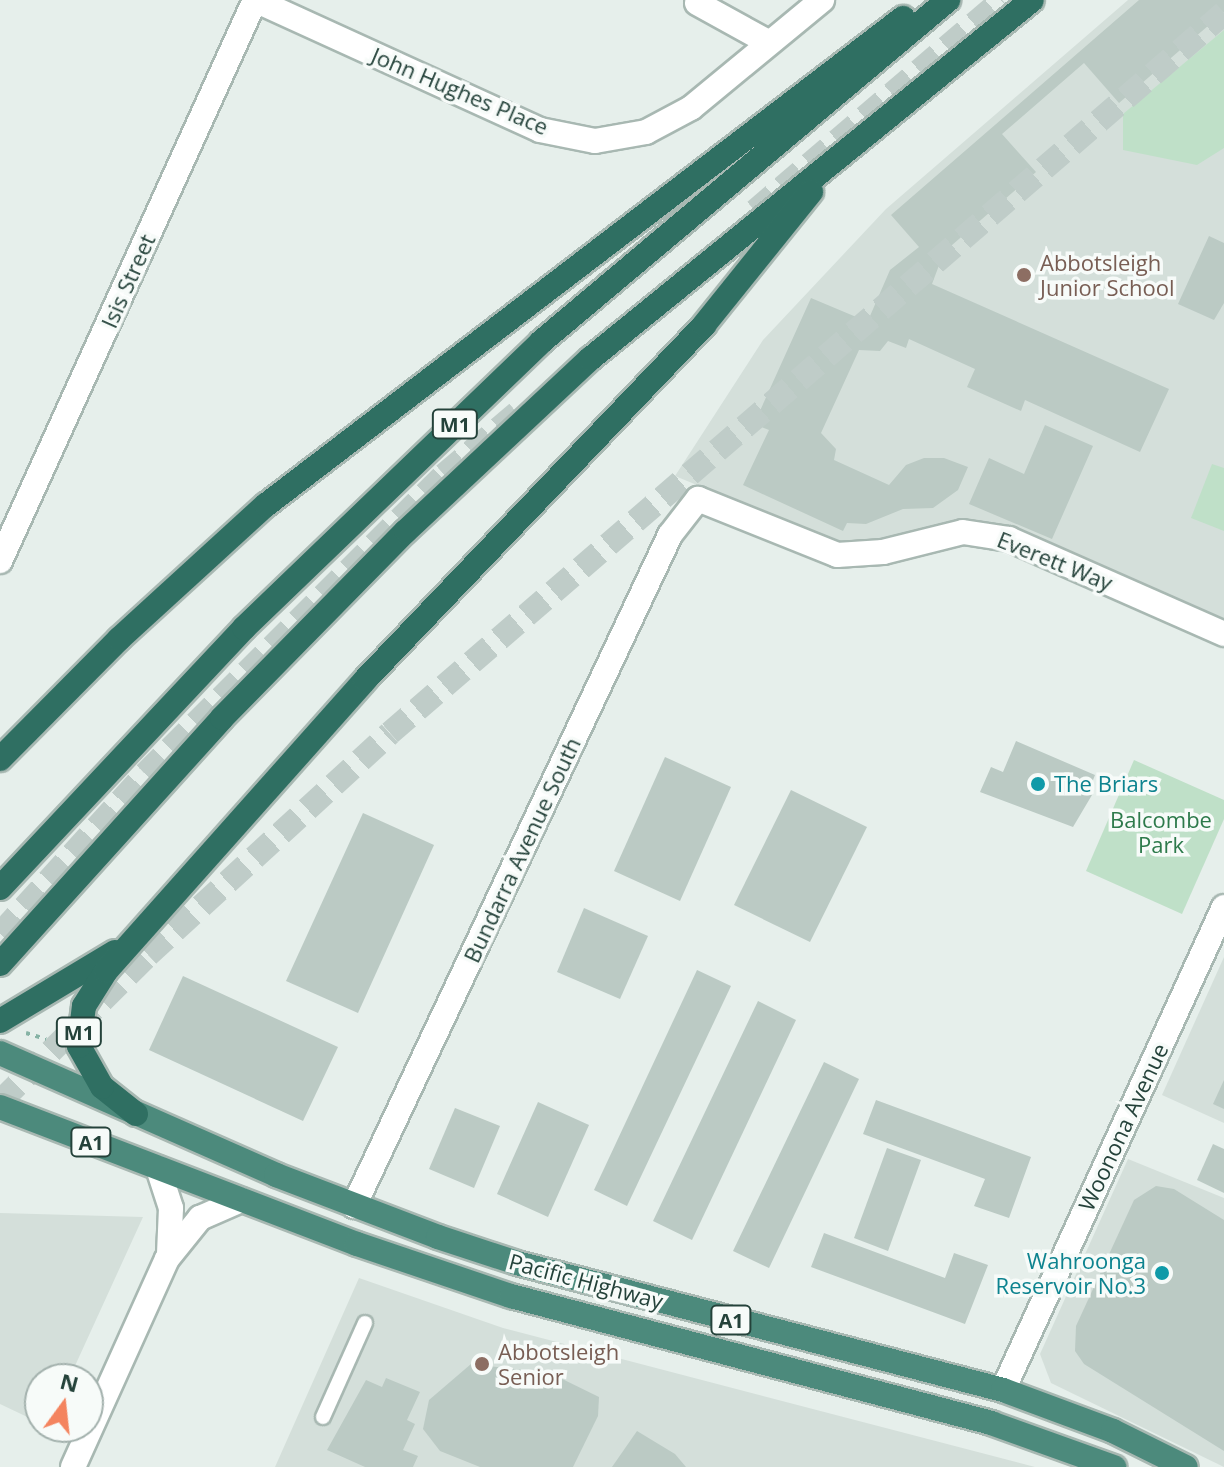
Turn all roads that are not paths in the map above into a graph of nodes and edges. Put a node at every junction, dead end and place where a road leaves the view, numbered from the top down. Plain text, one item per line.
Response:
1 (255, 0) edge
2 (822, 0) edge
3 (931, 0) edge
4 (948, 0) edge
5 (1032, 0) edge
6 (697, 3) dead end
7 (768, 42) junction
8 (842, 152) junction
9 (698, 499) joint
10 (0, 561) edge
11 (1224, 634) edge
12 (0, 759) edge
13 (0, 888) edge
14 (1224, 907) edge
15 (130, 942) junction
16 (0, 964) edge
17 (5, 1019) edge
18 (0, 1053) edge
19 (0, 1107) edge
20 (136, 1114) junction
21 (158, 1168) junction
22 (241, 1200) junction
23 (354, 1206) junction
24 (167, 1259) junction
25 (365, 1323) dead end
26 (1003, 1390) junction
27 (323, 1417) dead end
28 (73, 1467) edge
29 (1114, 1467) edge
30 (1186, 1467) edge

1 - 7 street, John Hughes Place
1 - 10 street, Isis Street
2 - 7 street, John Hughes Place
3 - 12 highway, M1
4 - 13 highway, M1
5 - 8 highway, M1
6 - 7 street
8 - 15 highway, M1
8 - 16 highway, M1
9 - 11 street, Everett Way
9 - 23 street, Bundarra Avenue South
14 - 26 street, Woonona Avenue
15 - 17 highway, M1
15 - 20 highway, M1
18 - 20 highway, Pacific Highway
19 - 21 highway, Pacific Highway / A1
20 - 23 highway, Pacific Highway / A1
21 - 22 highway, Pacific Highway / A1
21 - 24 street
22 - 24 street
22 - 29 highway, Pacific Highway / A1
23 - 26 highway, Pacific Highway / A1
24 - 28 street
25 - 27 lane
26 - 30 highway, Pacific Highway / A1

